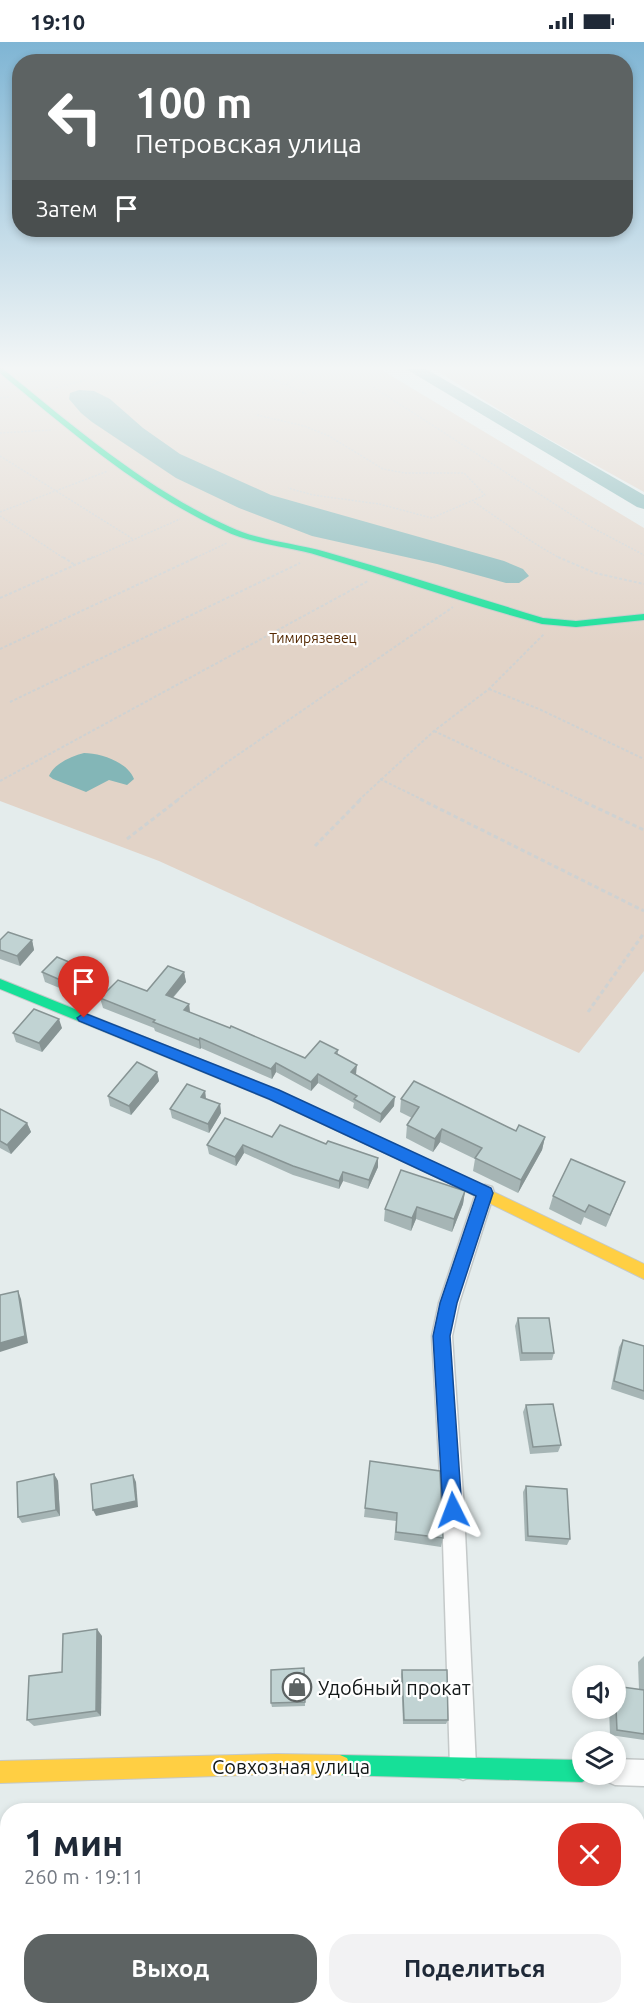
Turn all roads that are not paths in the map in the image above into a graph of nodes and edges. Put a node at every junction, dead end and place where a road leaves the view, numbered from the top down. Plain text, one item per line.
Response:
1 (118, 461) edge
2 (644, 617) edge
3 (0, 984) edge
4 (485, 1193) junction
5 (644, 1272) edge
6 (463, 1767) junction
7 (572, 1771) edge
8 (0, 1772) edge
9 (626, 1772) edge
10 (644, 1773) edge

1 - 2 street
3 - 4 street
4 - 5 street
4 - 6 street
6 - 7 street, Совхозная улица
6 - 8 street, Совхозная улица
9 - 10 street

